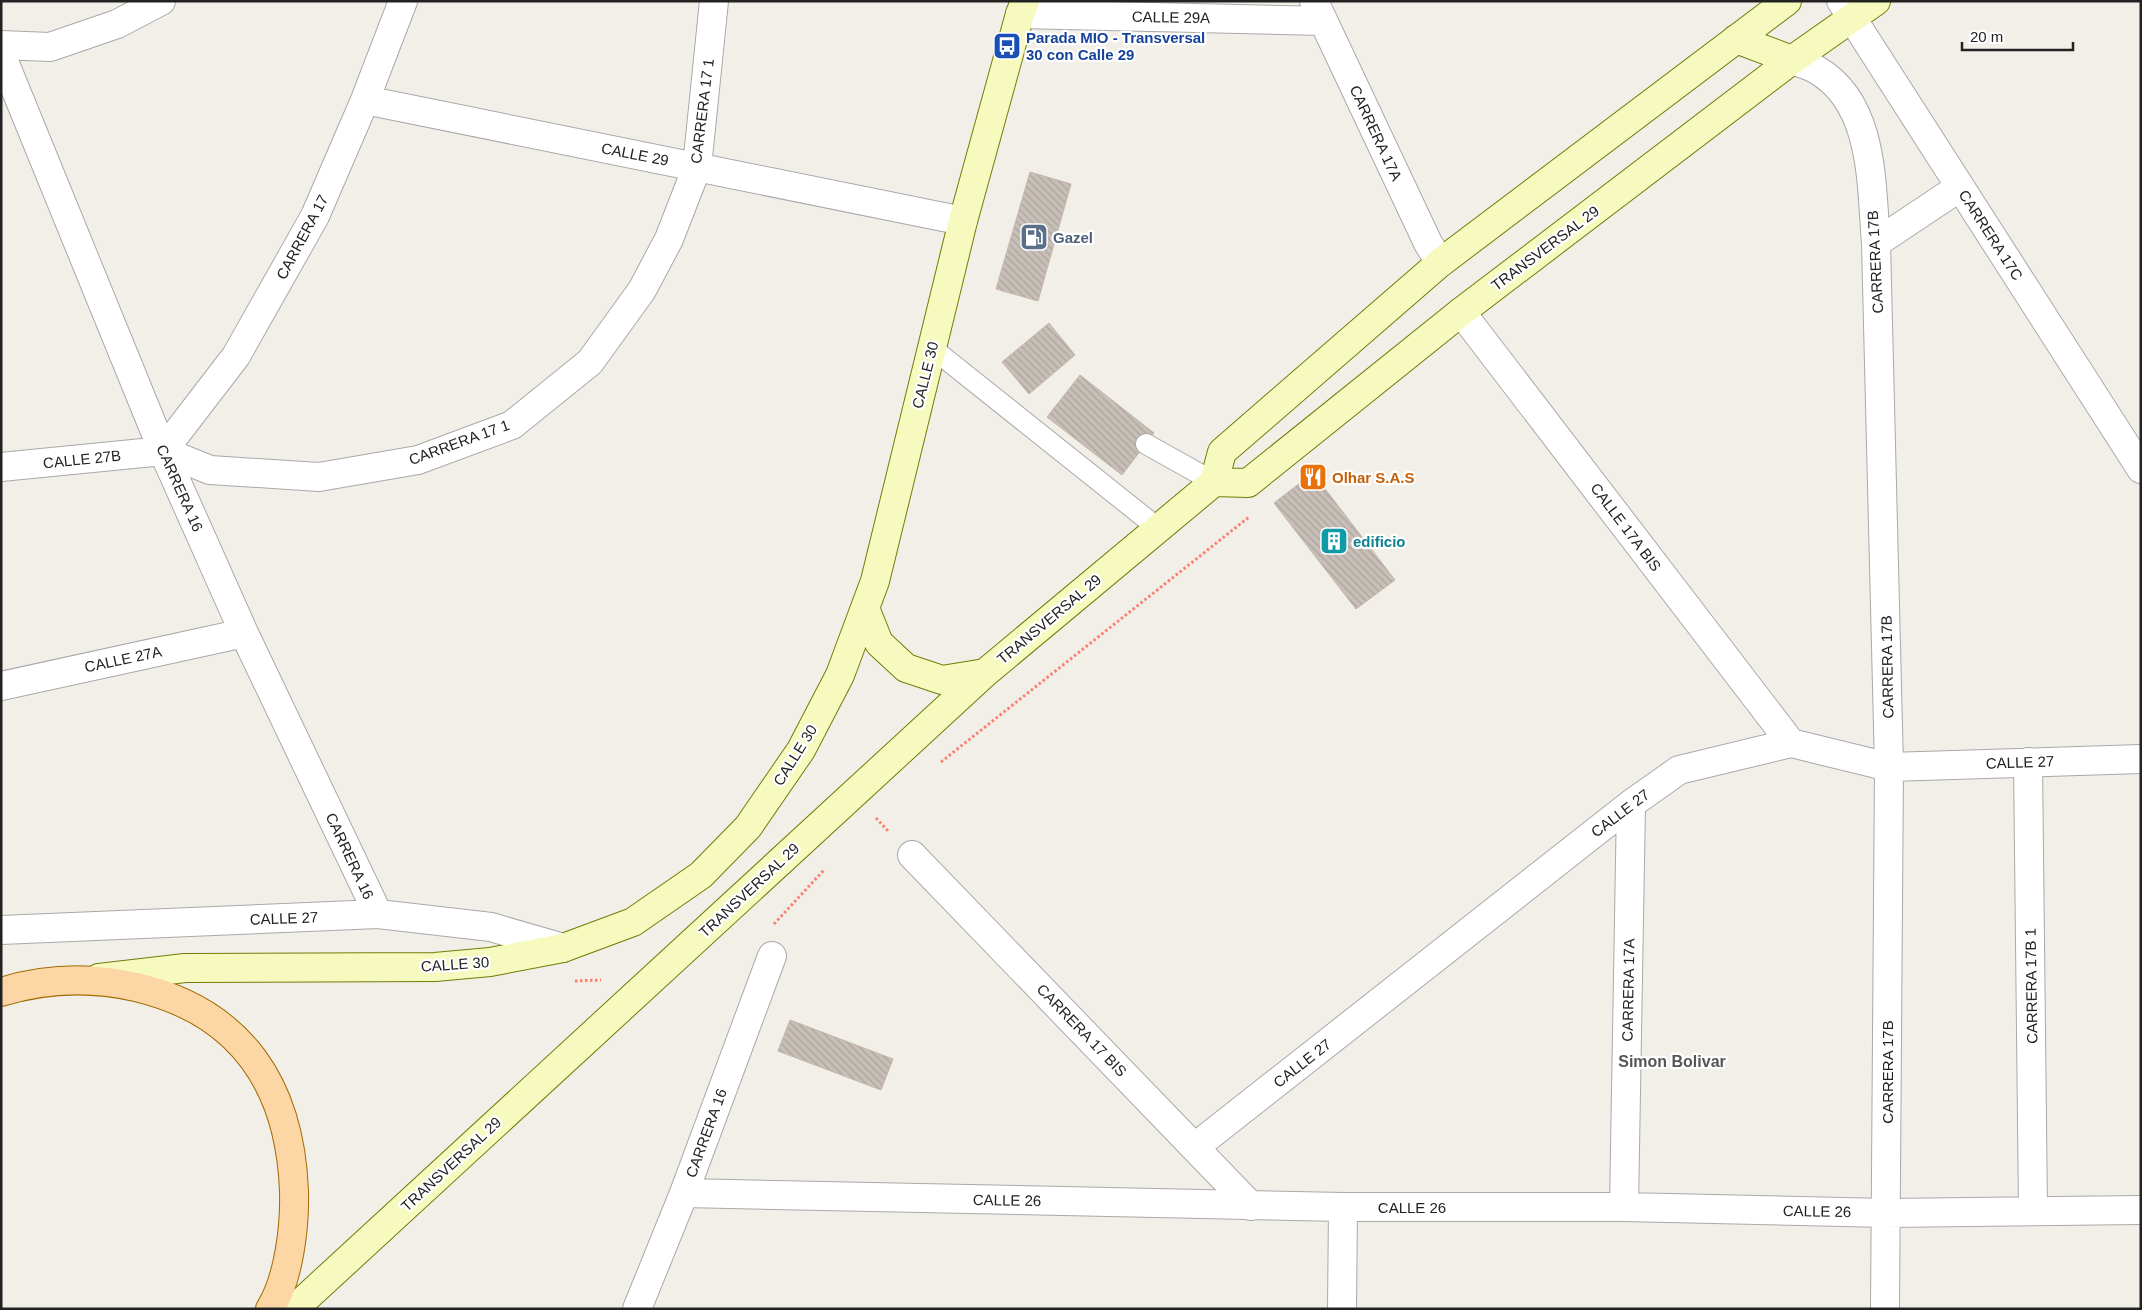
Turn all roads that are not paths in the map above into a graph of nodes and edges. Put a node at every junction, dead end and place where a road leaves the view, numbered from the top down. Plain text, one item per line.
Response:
1 (161, 1) edge
2 (403, 1) edge
3 (714, 1) edge
4 (1787, 1) edge
5 (1876, 1) edge
6 (1022, 7) edge
7 (1846, 9) edge
8 (1319, 11) edge
9 (1736, 39) junction
10 (1, 45) edge
11 (1, 54) edge
12 (1792, 60) junction
13 (366, 100) junction
14 (697, 167) junction
15 (1960, 188) junction
16 (963, 220) junction
17 (1876, 243) junction
18 (1440, 263) junction
19 (1461, 312) junction
20 (932, 348) junction
21 (1067, 433) dead end
22 (1048, 441) junction
23 (1146, 444) dead end
24 (163, 451) junction
25 (1, 467) edge
26 (2141, 469) edge
27 (1214, 482) junction
28 (1159, 529) junction
29 (865, 608) junction
30 (244, 633) junction
31 (984, 673) junction
32 (1, 686) edge
33 (1791, 742) junction
34 (2141, 760) edge
35 (2028, 762) junction
36 (1889, 767) junction
37 (1631, 804) junction
38 (912, 855) dead end
39 (378, 914) junction
40 (1, 930) edge
41 (563, 948) junction
42 (772, 956) dead end
43 (83, 980) junction
44 (1, 992) edge
45 (1195, 1147) junction
46 (684, 1193) junction
47 (1251, 1206) junction
48 (1343, 1207) junction
49 (1624, 1207) junction
50 (2141, 1210) edge
51 (2034, 1211) junction
52 (1886, 1212) junction
53 (270, 1309) edge
54 (294, 1309) edge
55 (637, 1309) edge
56 (1342, 1309) edge
57 (1885, 1309) edge

1 - 10 street
2 - 13 street, CARRERA 17
3 - 14 street, CARRERA 17 1
4 - 9 street
5 - 7 street, TRANSVERSAL 29
6 - 8 street, CALLE 29A
6 - 16 street, CALLE 30
7 - 12 street, TRANSVERSAL 29
7 - 15 street, CARRERA 17C
8 - 18 street, CARRERA 17A
9 - 12 street
9 - 18 street
11 - 24 street, CARRERA 16
12 - 17 street, CARRERA 17B
12 - 19 street, TRANSVERSAL 29
13 - 14 street, CALLE 29
13 - 24 street, CARRERA 17
14 - 16 street, CALLE 29
14 - 24 street, CARRERA 17 1
15 - 17 street
15 - 26 street, CARRERA 17C
16 - 20 street, CALLE 30
17 - 36 street, CARRERA 17B
18 - 27 street
19 - 27 street, TRANSVERSAL 29
19 - 33 street, CALLE 17A BIS
20 - 22 lane
20 - 29 street, CALLE 30
21 - 22 lane
22 - 28 lane
23 - 27 lane
24 - 25 street, CALLE 27B
24 - 30 street, CARRERA 16
27 - 28 street, TRANSVERSAL 29
28 - 31 street, TRANSVERSAL 29
29 - 31 street
29 - 41 street, CALLE 30
30 - 32 street, CALLE 27A
30 - 39 street, CARRERA 16
31 - 54 street, TRANSVERSAL 29
33 - 36 street, CALLE 27
33 - 37 street, CALLE 27
34 - 35 street, CALLE 27
35 - 36 street, CALLE 27
35 - 51 street, CARRERA 17B 1
36 - 52 street, CARRERA 17B
37 - 45 street, CALLE 27
37 - 49 street, CARRERA 17A
38 - 45 street, CARRERA 17 BIS
39 - 40 street, CALLE 27
39 - 41 street, CALLE 27
41 - 43 street, CALLE 30
42 - 46 street, CARRERA 16
43 - 44 main road
43 - 53 main road
45 - 47 street, CARRERA 17 BIS
46 - 47 street, CALLE 26
46 - 55 street, CARRERA 16
47 - 48 street, CALLE 26
48 - 49 street, CALLE 26
48 - 56 street
49 - 52 street, CALLE 26
50 - 51 street, CALLE 26
51 - 52 street, CALLE 26
52 - 57 street, CARRERA 17B

